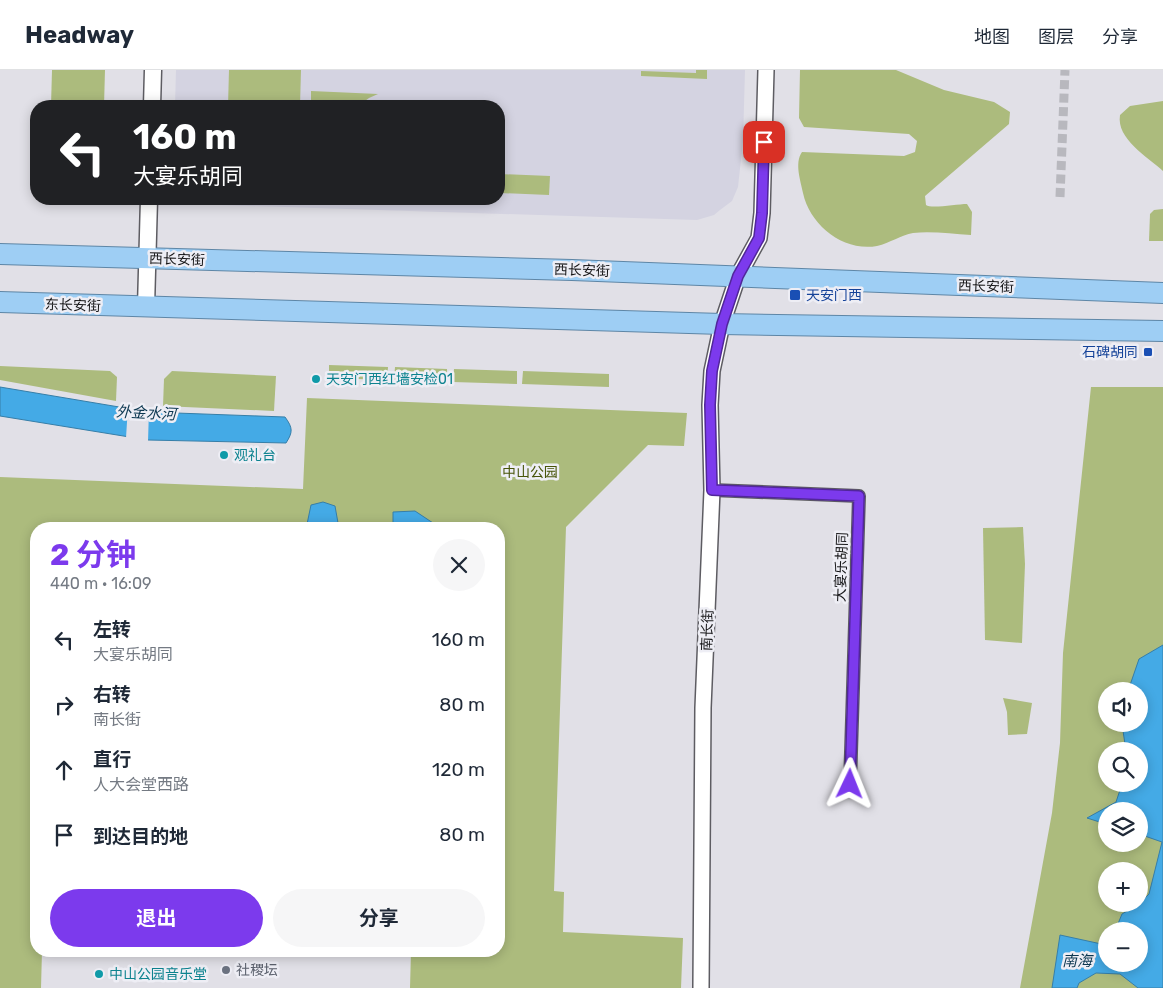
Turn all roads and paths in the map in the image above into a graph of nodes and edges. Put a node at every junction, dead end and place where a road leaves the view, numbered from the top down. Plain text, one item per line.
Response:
1 (153, 70) edge
2 (766, 70) edge
3 (152, 100) edge
4 (149, 205) edge
5 (0, 254) edge
6 (147, 259) junction
7 (738, 276) junction
8 (1163, 293) edge
9 (0, 302) edge
10 (146, 307) junction
11 (722, 324) junction
12 (1163, 331) edge
13 (712, 490) junction
14 (850, 784) dead end
15 (701, 988) edge

1 - 3 main road
2 - 7 street, 南长街
4 - 6 main road
5 - 6 highway, 西长安街
6 - 7 highway, 西长安街
6 - 10 main road
7 - 8 highway, 西长安街
7 - 11 street, 南长街
9 - 10 highway, 东长安街
10 - 11 highway
11 - 12 highway
11 - 13 street, 南长街
13 - 14 street, 大宴乐胡同
13 - 15 street, 南长街

